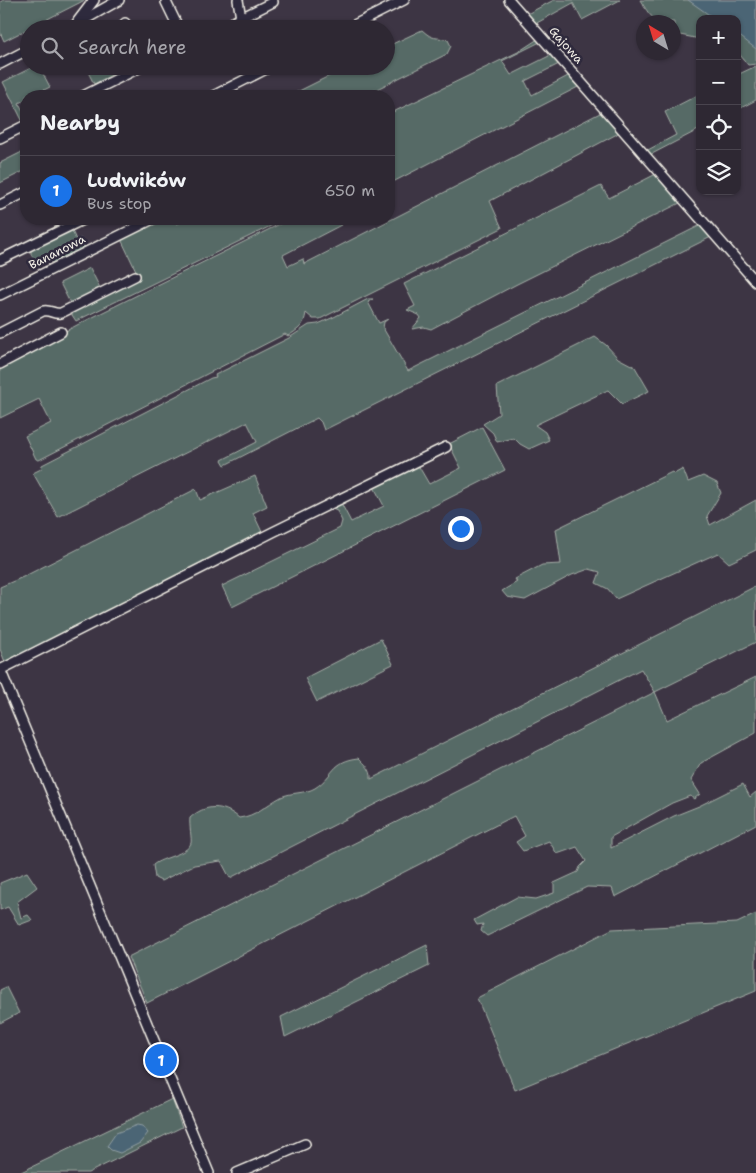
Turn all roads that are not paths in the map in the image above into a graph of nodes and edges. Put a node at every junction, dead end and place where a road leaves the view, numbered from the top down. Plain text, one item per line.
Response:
1 (94, 0) edge
2 (119, 0) edge
3 (238, 0) edge
4 (404, 0) edge
5 (509, 0) edge
6 (166, 2) dead end
7 (273, 2) dead end
8 (86, 14) junction
9 (241, 18) junction
10 (79, 20) edge
11 (175, 20) edge
12 (237, 20) edge
13 (364, 20) edge
14 (20, 54) edge
15 (0, 64) edge
16 (125, 75) edge
17 (254, 75) edge
18 (95, 90) edge
19 (225, 90) edge
20 (20, 127) edge
21 (0, 138) edge
22 (20, 195) edge
23 (0, 205) edge
24 (72, 225) edge
25 (141, 225) edge
26 (0, 260) edge
27 (135, 276) dead end
28 (756, 282) edge
29 (0, 295) edge
30 (62, 332) dead end
31 (0, 333) edge
32 (0, 364) edge
33 (446, 447) dead end
34 (0, 670) edge
35 (304, 1144) dead end
36 (209, 1173) edge
37 (237, 1173) edge

1 - 8 street
2 - 8 street
3 - 9 street
4 - 13 street
5 - 28 street, Gajowa
6 - 11 street
7 - 9 street
8 - 10 street
9 - 12 street
14 - 15 street
16 - 18 street
17 - 19 street
20 - 21 street
22 - 23 street
24 - 26 street
25 - 29 street, Bananowa
27 - 31 street
30 - 32 street
33 - 34 street
34 - 36 street
35 - 37 street

